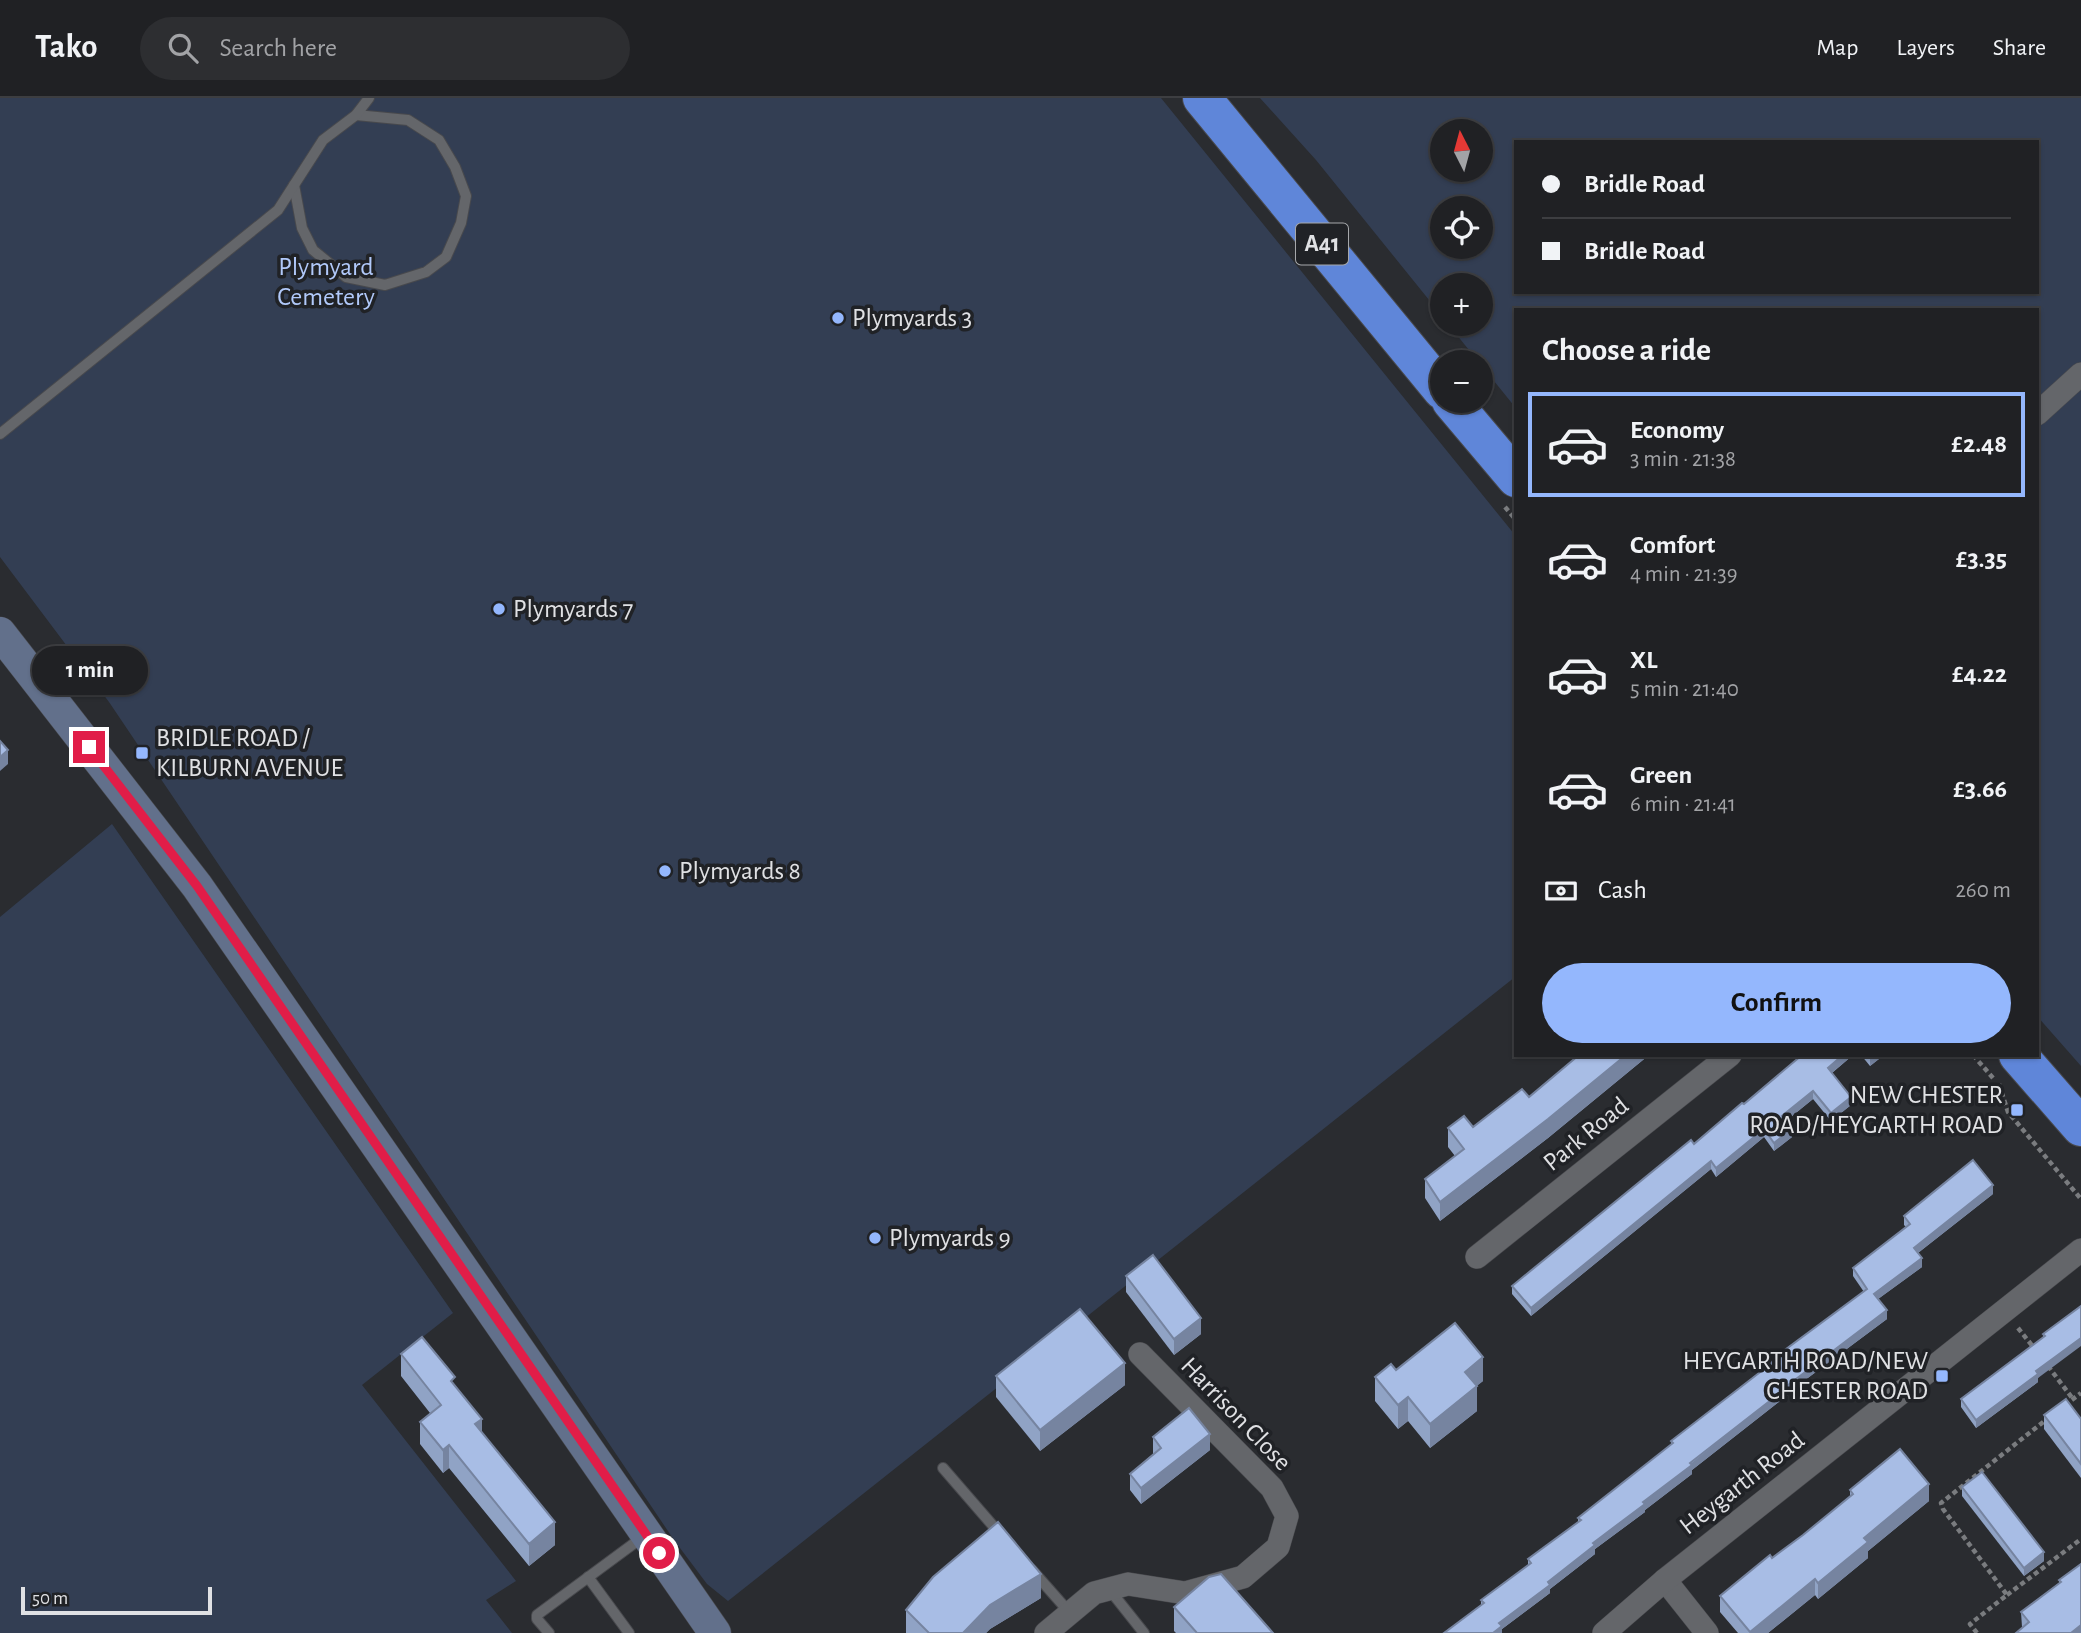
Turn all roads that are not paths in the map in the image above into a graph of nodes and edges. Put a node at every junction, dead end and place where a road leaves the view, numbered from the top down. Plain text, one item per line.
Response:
1 (369, 98) edge
2 (1202, 98) edge
3 (356, 115) junction
4 (294, 185) junction
5 (2081, 374) edge
6 (1430, 375) edge
7 (2039, 412) edge
8 (1461, 413) edge
9 (0, 434) edge
10 (1514, 476) edge
11 (4, 646) edge
12 (1728, 1057) edge
13 (2020, 1057) edge
14 (2081, 1127) edge
15 (2081, 1250) edge
16 (1477, 1257) dead end
17 (1140, 1354) dead end
18 (943, 1468) dead end
19 (646, 1535) junction
20 (1006, 1540) edge
21 (1024, 1561) edge
22 (588, 1577) junction
23 (1665, 1580) junction
24 (1109, 1590) junction
25 (1070, 1613) junction
26 (549, 1633) edge
27 (629, 1633) edge
28 (715, 1633) edge
29 (1046, 1633) edge
30 (1144, 1633) edge
31 (1604, 1633) edge
32 (1707, 1633) edge

1 - 3 lane
2 - 6 highway, A41
3 - 4 lane
3 - 4 lane
4 - 9 lane
5 - 7 street
8 - 10 highway
11 - 19 street
12 - 16 street, Park Road
13 - 14 highway
15 - 23 street, Heygarth Road
17 - 24 street, Harrison Close
18 - 20 lane
19 - 22 lane
19 - 28 street
21 - 25 lane
22 - 26 lane
22 - 27 lane
23 - 31 street, Heygarth Road
23 - 32 street
24 - 25 street, Harrison Close
24 - 30 lane
25 - 29 street, Harrison Close

